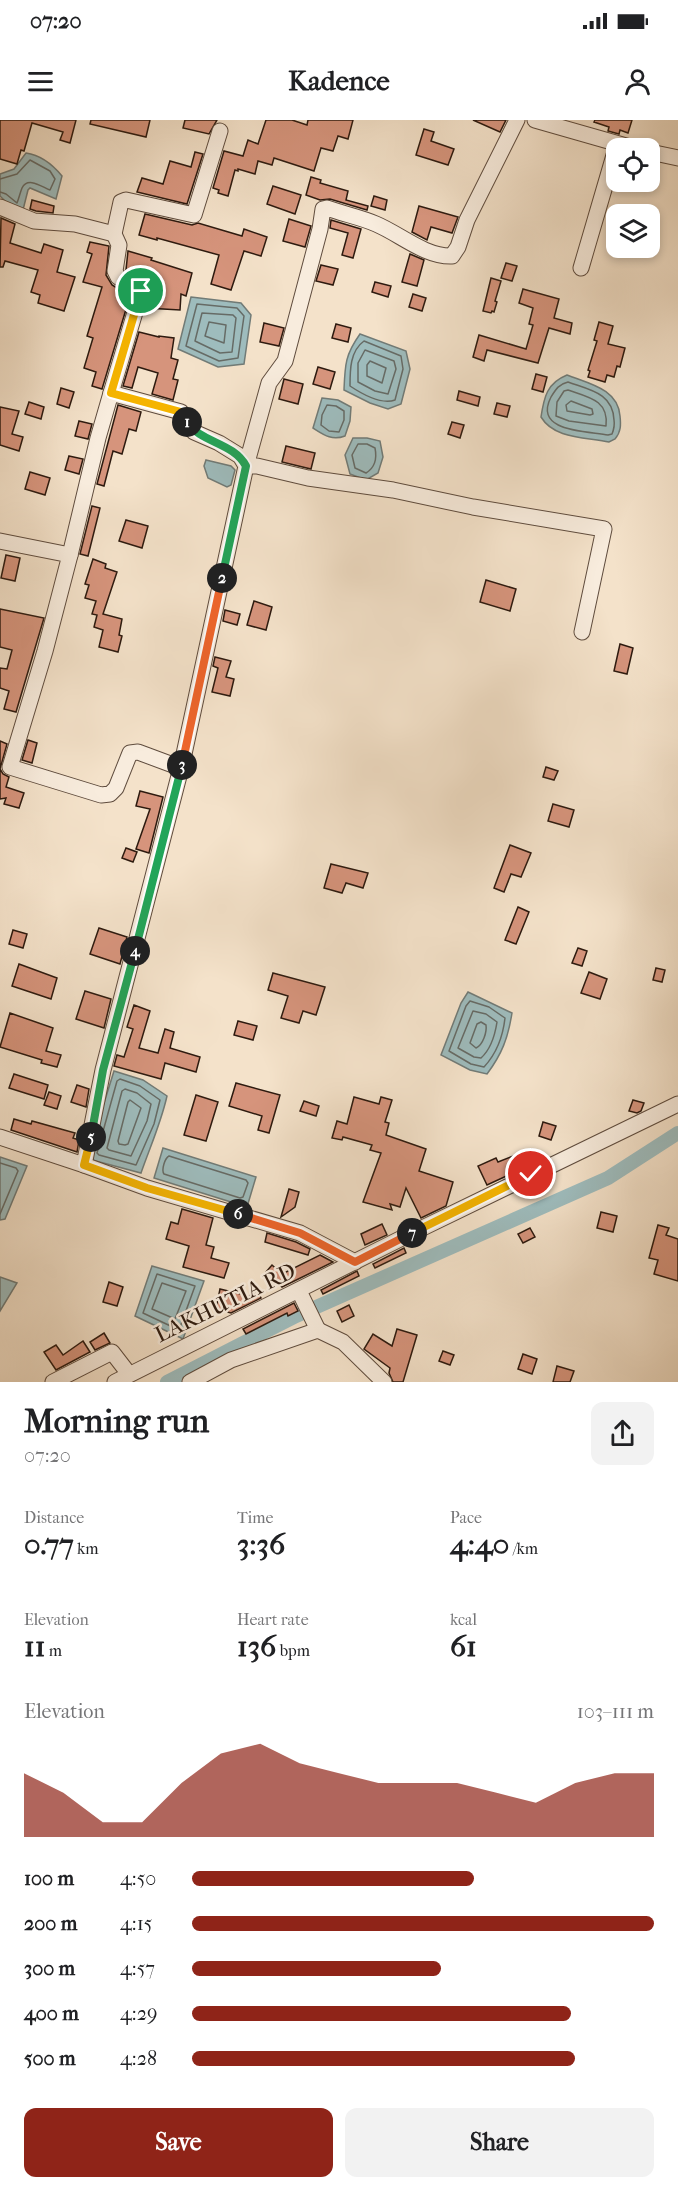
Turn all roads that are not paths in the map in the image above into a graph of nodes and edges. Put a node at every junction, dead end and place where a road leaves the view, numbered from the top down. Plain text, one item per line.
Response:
1 (517, 120) edge
2 (535, 120) edge
3 (220, 131) dead end
4 (606, 142) edge
5 (660, 154) edge
6 (678, 159) edge
7 (606, 183) edge
8 (0, 207) edge
9 (114, 234) junction
10 (581, 268) dead end
11 (111, 393) junction
12 (246, 466) junction
13 (0, 541) edge
14 (70, 555) junction
15 (582, 632) dead end
16 (181, 768) junction
17 (678, 1104) edge
18 (0, 1137) edge
19 (84, 1165) junction
20 (355, 1262) junction
21 (302, 1297) junction
22 (316, 1327) junction
23 (129, 1374) junction
24 (53, 1382) edge
25 (115, 1382) edge
26 (190, 1382) edge
27 (384, 1382) edge

1 - 12 street
2 - 4 street
3 - 9 street
5 - 6 street
7 - 10 street
8 - 9 street
9 - 11 street
11 - 12 street
11 - 14 street
12 - 15 street
12 - 16 street
13 - 14 street
14 - 16 street
16 - 19 street
17 - 20 street, LAKHUTIA RD
18 - 19 street
19 - 20 street
20 - 21 street, LAKHUTIA RD
21 - 22 street
21 - 23 street, LAKHUTIA RD
22 - 26 street
22 - 27 street
23 - 24 street
23 - 25 street, LAKHUTIA RD

